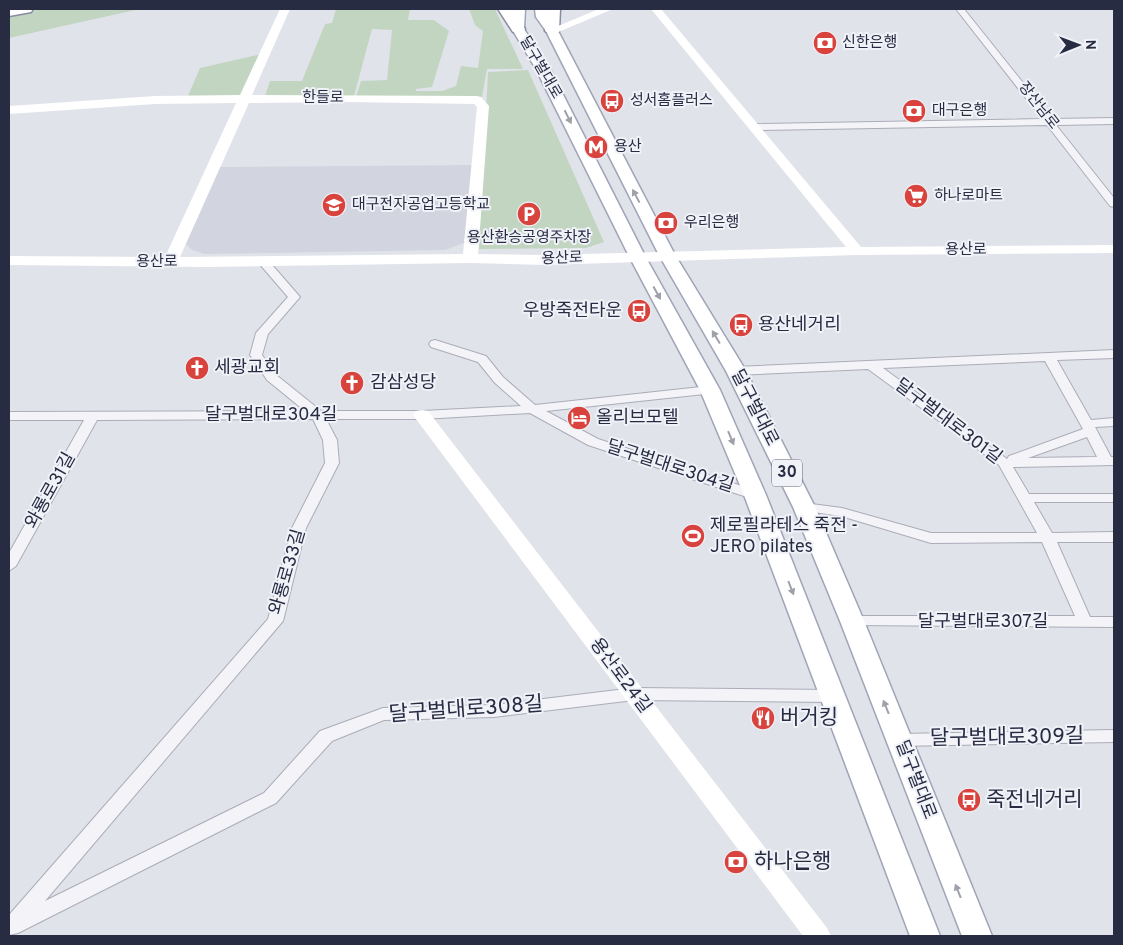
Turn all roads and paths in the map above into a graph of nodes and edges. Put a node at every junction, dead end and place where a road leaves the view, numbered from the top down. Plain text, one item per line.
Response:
1 (20, 9) edge
2 (26, 9) edge
3 (285, 9) edge
4 (505, 9) edge
5 (541, 9) edge
6 (553, 9) edge
7 (576, 9) edge
8 (608, 9) edge
9 (656, 9) edge
10 (960, 9) edge
11 (9, 11) edge
12 (590, 15) junction
13 (519, 19) edge
14 (552, 31) junction
15 (245, 98) junction
16 (9, 110) edge
17 (1114, 121) edge
18 (1051, 122) junction
19 (756, 127) junction
20 (1114, 204) edge
21 (1114, 249) edge
22 (858, 251) junction
23 (667, 255) junction
24 (637, 256) junction
25 (470, 258) junction
26 (9, 261) edge
27 (263, 261) junction
28 (170, 262) junction
29 (435, 344) dead end
30 (1114, 354) edge
31 (1049, 356) junction
32 (872, 365) junction
33 (736, 371) junction
34 (710, 390) junction
35 (533, 409) junction
36 (317, 415) junction
37 (422, 415) junction
38 (9, 416) edge
39 (93, 416) junction
40 (1114, 422) edge
41 (1089, 427) junction
42 (1110, 461) edge
43 (1004, 463) junction
44 (755, 495) junction
45 (1026, 498) junction
46 (1114, 498) edge
47 (804, 507) junction
48 (1047, 537) junction
49 (1114, 537) edge
50 (9, 566) edge
51 (852, 621) junction
52 (1085, 622) junction
53 (1114, 622) edge
54 (634, 694) junction
55 (833, 696) junction
56 (1114, 736) edge
57 (900, 740) junction
58 (10, 931) edge
59 (818, 936) edge
60 (925, 936) edge
61 (977, 936) edge

1 - 11 highway
2 - 11 highway
3 - 15 street
4 - 13 highway
5 - 14 main road, 달구벌대로 / 30
6 - 14 highway
7 - 12 street
8 - 12 street
9 - 19 street
10 - 18 street, 장산남로
12 - 14 street
13 -> 24 main road, 달구벌대로 / 30
23 -> 14 main road, 달구벌대로 / 30
15 - 16 street, 한들로
15 - 25 street, 한들로
15 - 28 street
17 - 18 street
18 - 19 street
18 - 20 street, 장산남로
19 - 22 street
21 - 22 street, 용산로
22 - 23 street, 용산로
23 - 24 street, 용산로
33 -> 23 main road, 달구벌대로 / 30
24 - 25 street, 용산로
24 -> 34 main road, 달구벌대로 / 30
25 - 27 street, 용산로
26 - 28 street, 용산로
27 - 28 street, 용산로
27 - 36 street, 와룡로33길
29 - 35 street, 달구벌대로304길
30 - 31 street, 달구벌대로301길
31 - 32 street, 달구벌대로301길
31 - 41 street
32 - 33 street, 달구벌대로301길
32 - 43 street, 달구벌대로301길
33 - 47 main road, 달구벌대로 / 30
34 - 35 street, 달구벌대로
34 -> 44 main road, 달구벌대로 / 30
35 - 37 street, 달구벌대로304길
35 - 44 street, 달구벌대로304길
36 - 37 street, 달구벌대로304길
36 - 39 street, 달구벌대로304길
36 - 58 street, 와룡로33길
37 - 54 street, 용산로24길
38 - 39 street, 달구벌대로304길
39 - 50 street, 와룡로31길
40 - 41 street
41 - 42 street
41 - 43 street
42 - 43 street
43 - 45 street, 달구벌대로301길
44 -> 55 main road, 달구벌대로 / 30
45 - 46 street
45 - 48 street, 달구벌대로301길
47 - 48 street
47 - 51 main road, 달구벌대로 / 30
48 - 49 street
48 - 52 street, 달구벌대로301길
51 - 52 street, 달구벌대로307길
57 -> 51 main road, 달구벌대로 / 30
52 - 53 street, 달구벌대로307길
54 - 55 street, 달구벌대로308길
54 - 58 street, 달구벌대로308길
54 - 59 street, 용산로24길
55 - 60 main road, 달구벌대로 / 30
56 - 57 street, 달구벌대로309길
61 -> 57 main road, 달구벌대로 / 30

